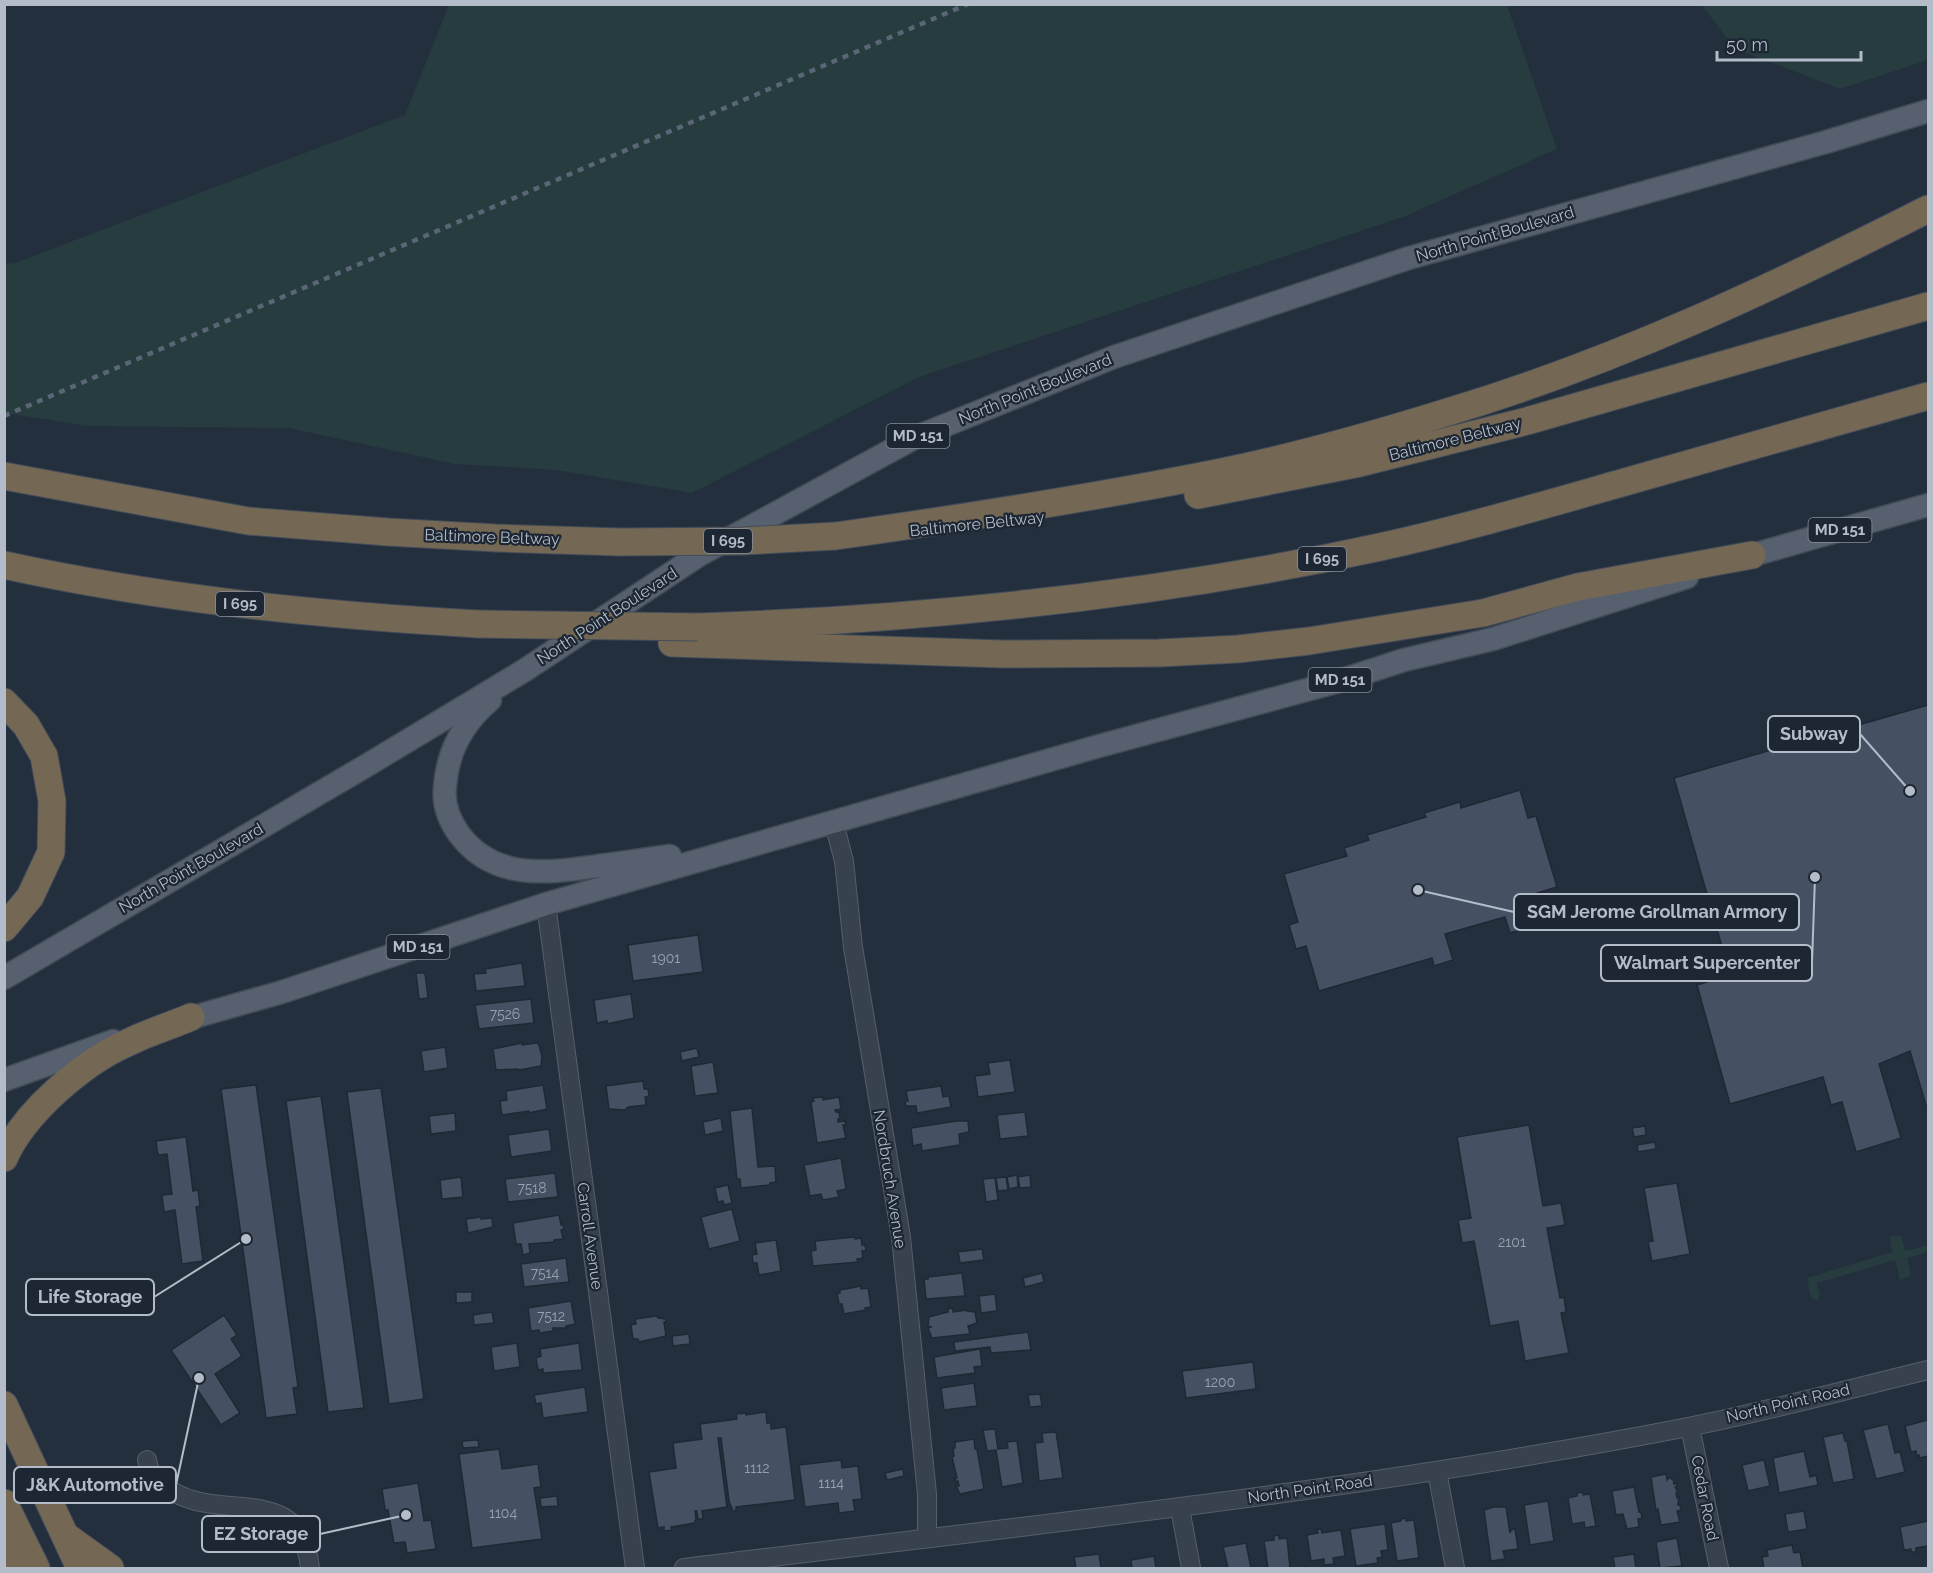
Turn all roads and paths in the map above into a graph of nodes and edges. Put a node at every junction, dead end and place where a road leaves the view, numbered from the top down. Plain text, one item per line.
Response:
1 (1929, 111) edge
2 (1929, 209) edge
3 (1929, 306) edge
4 (1929, 396) edge
5 (5, 469) edge
6 (1929, 505) edge
7 (388, 532) junction
8 (836, 536) junction
9 (1752, 555) junction
10 (4, 565) edge
11 (478, 624) junction
12 (525, 670) junction
13 (4, 702) edge
14 (834, 823) junction
15 (744, 846) junction
16 (546, 904) junction
17 (4, 928) edge
18 (4, 978) edge
19 (191, 1017) junction
20 (4, 1080) edge
21 (4, 1158) edge
22 (1929, 1370) edge
23 (4, 1384) edge
24 (9, 1415) edge
25 (1690, 1427) junction
26 (147, 1460) dead end
27 (1437, 1471) junction
28 (1180, 1508) junction
29 (7, 1510) edge
30 (64, 1534) junction
31 (927, 1538) junction
32 (8, 1569) edge
33 (36, 1569) edge
34 (80, 1569) edge
35 (110, 1569) edge
36 (310, 1569) edge
37 (635, 1569) edge
38 (684, 1569) edge
39 (1191, 1569) edge
40 (1455, 1569) edge
41 (1719, 1569) edge

1 - 12 main road, North Point Boulevard / MD 151
2 - 8 highway
3 - 8 highway, Baltimore Beltway / I 695
4 - 11 highway, I 695, bridge
5 - 7 highway, Baltimore Beltway / I 695
5 - 7 highway
6 - 9 main road, MD 151
7 - 8 highway, Baltimore Beltway / I 695, bridge
9 - 11 highway, bridge
9 - 14 main road, MD 151
10 - 11 highway, I 695
12 - 15 main road
12 - 18 main road, North Point Boulevard / MD 151
13 - 17 highway
14 - 15 main road, MD 151
14 - 31 street, Nordbruch Avenue
15 - 16 main road, MD 151
16 - 19 main road, MD 151
16 - 37 street, Carroll Avenue
19 - 20 main road, MD 151
19 - 21 highway
22 - 25 street, North Point Road
23 - 24 highway
24 - 30 highway
25 - 27 street, North Point Road
25 - 41 street, Cedar Road
26 - 36 street
27 - 28 street, North Point Road
27 - 40 street
28 - 31 street, North Point Road
28 - 39 street
29 - 32 highway
29 - 33 highway
30 - 34 highway
30 - 35 highway
31 - 38 street, North Point Road

